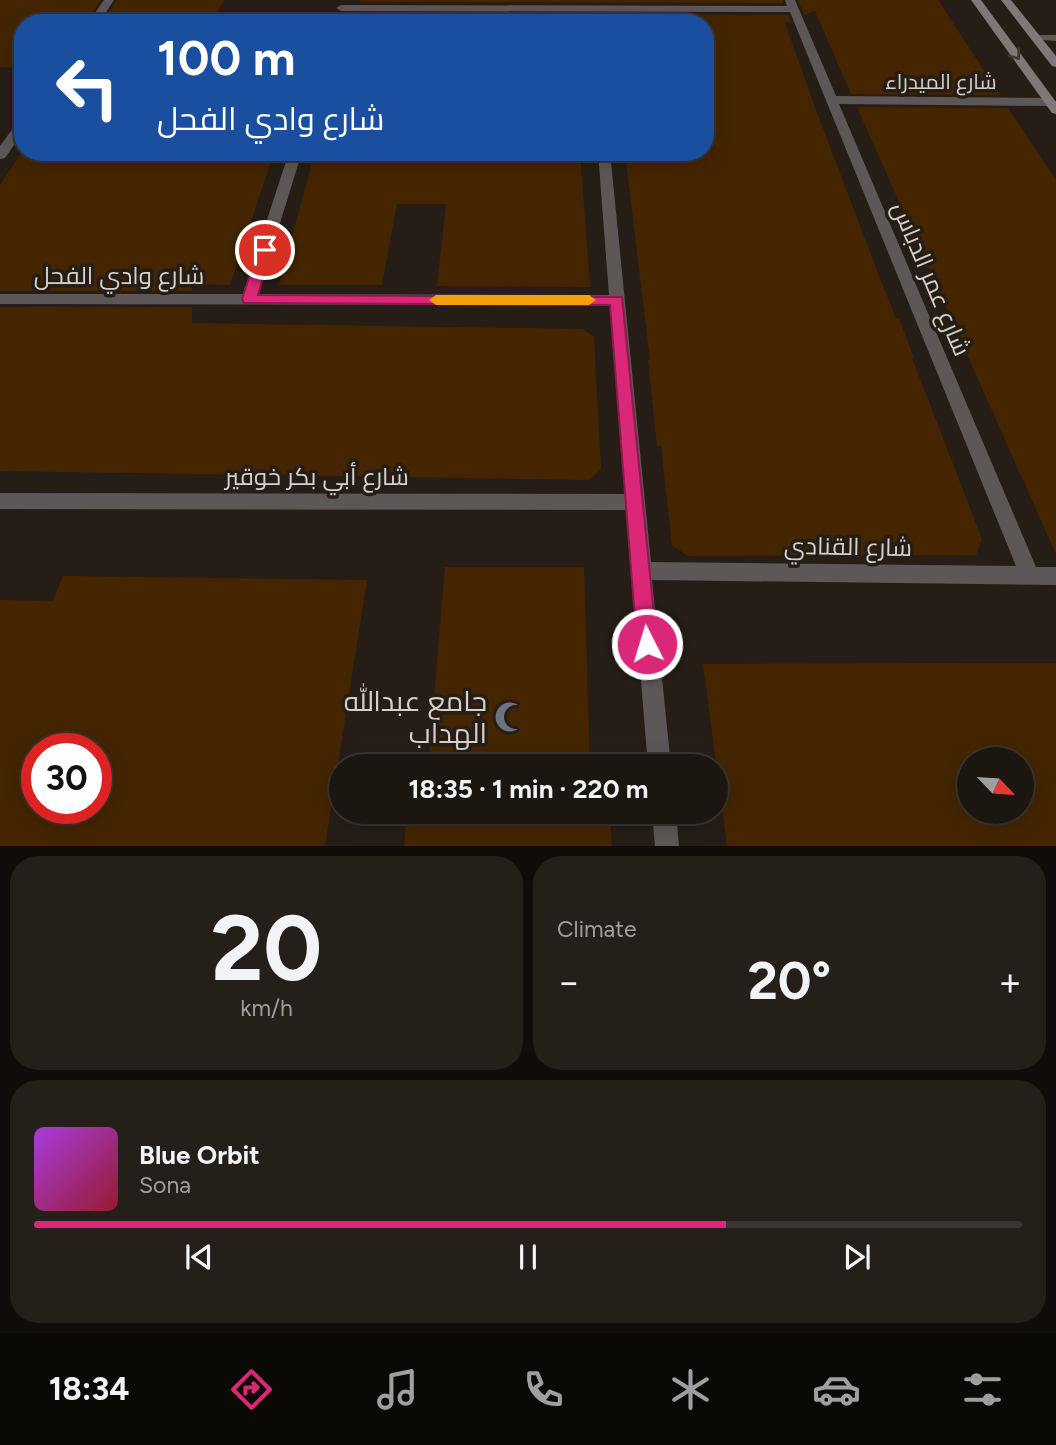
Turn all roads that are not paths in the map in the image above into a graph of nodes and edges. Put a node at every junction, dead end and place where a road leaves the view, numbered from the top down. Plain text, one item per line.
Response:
1 (976, 0) edge
2 (1006, 0) edge
3 (343, 4) edge
4 (792, 5) edge
5 (592, 9) junction
6 (592, 14) edge
7 (1035, 37) junction
8 (1056, 38) edge
9 (1056, 64) edge
10 (832, 100) junction
11 (1053, 106) edge
12 (14, 136) edge
13 (0, 155) edge
14 (293, 161) edge
15 (605, 161) edge
16 (0, 299) edge
17 (249, 299) junction
18 (617, 300) junction
19 (0, 500) edge
20 (634, 502) junction
21 (640, 571) junction
22 (1030, 576) junction
23 (1056, 576) edge
24 (658, 754) edge
25 (665, 824) edge
26 (667, 846) edge

1 -> 11 street
2 - 7 street
3 - 5 street
4 - 5 street
4 - 10 street, شارع عمر الدباس
5 - 6 street
7 - 8 street
7 - 9 street
10 - 11 street, شارع الميدراء
10 - 22 street, شارع عمر الدباس
12 - 13 street
14 - 17 street
15 - 18 street
16 - 17 street, شارع وادي الفحل
17 - 18 street, شارع وادي الفحل
18 - 20 street
19 - 20 street, شارع أبي بكر خوقير
20 - 21 street
21 - 22 street, شارع القنادي
21 - 24 street
22 - 23 street, شارع القنادي
25 - 26 street

